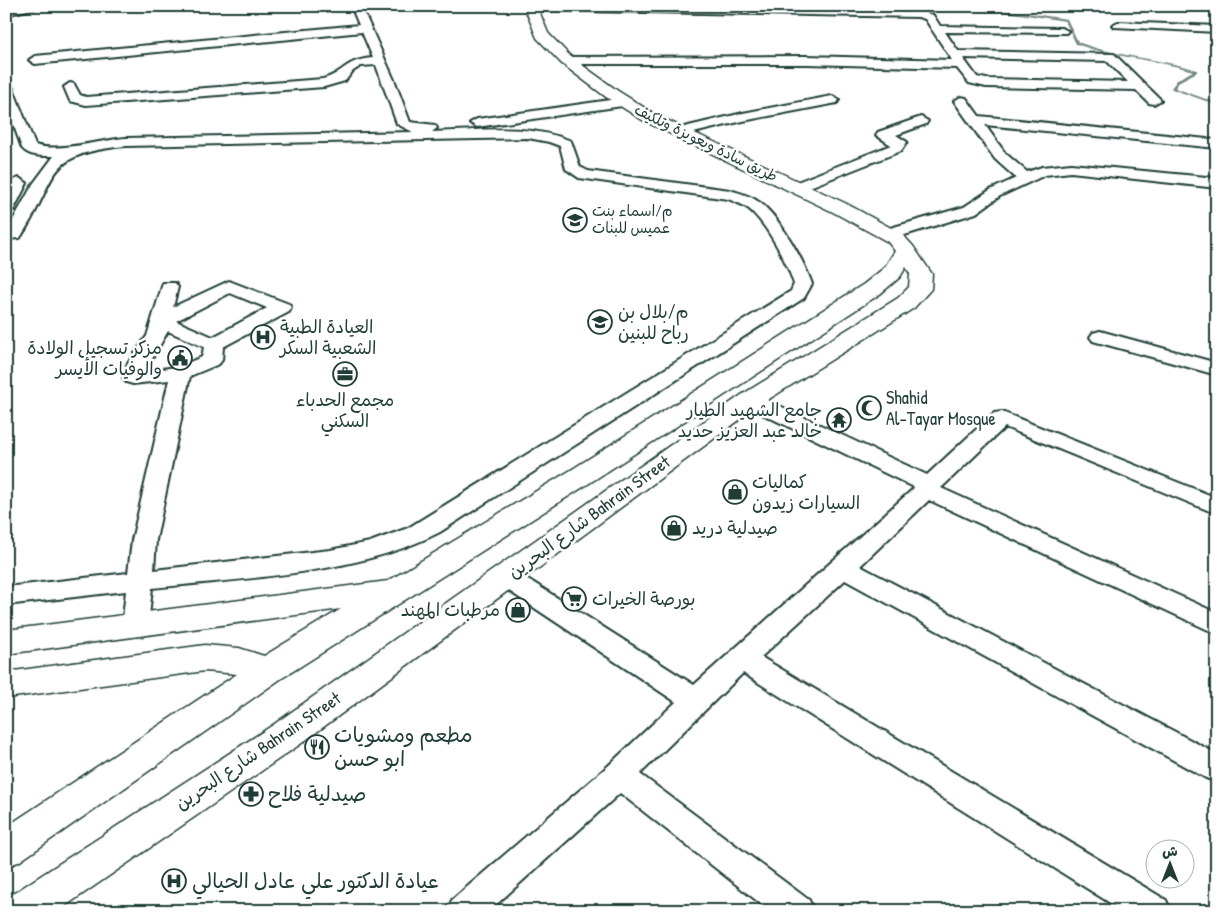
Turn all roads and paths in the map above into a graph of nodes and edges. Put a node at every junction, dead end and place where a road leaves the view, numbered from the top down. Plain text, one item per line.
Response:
1 (39, 6) edge
2 (356, 6) edge
3 (530, 7) edge
4 (6, 12) edge
5 (1118, 25) dead end
6 (366, 28) junction
7 (937, 29) junction
8 (1217, 29) edge
9 (1031, 30) junction
10 (1062, 31) dead end
11 (1053, 56) junction
12 (958, 59) junction
13 (35, 60) dead end
14 (566, 60) junction
15 (380, 61) junction
16 (1079, 85) junction
17 (70, 86) dead end
18 (1139, 86) junction
19 (8, 95) edge
20 (1088, 97) dead end
21 (832, 100) dead end
22 (1154, 100) dead end
23 (961, 101) dead end
24 (624, 102) junction
25 (974, 120) junction
26 (921, 121) dead end
27 (681, 132) junction
28 (1217, 144) edge
29 (75, 151) junction
30 (1025, 178) junction
31 (19, 183) dead end
32 (1217, 183) edge
33 (797, 187) junction
34 (6, 209) edge
35 (6, 234) edge
36 (898, 242) junction
37 (169, 287) dead end
38 (848, 302) junction
39 (879, 319) junction
40 (161, 320) junction
41 (1100, 337) dead end
42 (214, 344) junction
43 (1217, 368) edge
44 (181, 373) junction
45 (752, 399) junction
46 (581, 476) junction
47 (927, 487) junction
48 (620, 495) junction
49 (1217, 507) edge
50 (843, 568) junction
51 (506, 577) junction
52 (141, 579) junction
53 (398, 591) junction
54 (6, 596) edge
55 (1217, 624) edge
56 (135, 626) junction
57 (6, 642) edge
58 (741, 658) junction
59 (267, 672) junction
60 (6, 685) edge
61 (696, 701) junction
62 (1217, 769) edge
63 (619, 775) junction
64 (6, 850) edge
65 (22, 911) edge
66 (464, 911) edge
67 (797, 911) edge
68 (1154, 911) edge

1 - 4 street
2 - 6 street
3 - 7 street
3 - 14 main road, طريق سادة وبعويزة وتلكيف
5 - 8 street
6 - 13 street
6 - 15 street
7 - 9 street
7 - 12 street
9 - 10 street
9 - 11 street
11 - 12 street
11 - 16 street
11 - 18 street
12 - 14 street
12 - 16 street
14 - 24 main road, طريق سادة وبعويزة وتلكيف
15 - 17 street
15 - 24 street
16 - 18 street
16 - 20 street
18 - 22 street
19 - 29 street
21 - 27 street
23 - 25 street
24 - 27 main road, طريق سادة وبعويزة وتلكيف
25 - 28 street
25 - 30 street
26 - 33 street
27 - 33 main road, طريق سادة وبعويزة وتلكيف
29 - 35 street
29 - 52 street
30 - 32 street
30 - 36 street
31 - 34 street
33 - 36 main road, طريق سادة وبعويزة وتلكيف
36 - 38 main road, شارع البحرين Bahrain Street
36 - 39 main road, شارع البحرين Bahrain Street
37 - 40 street
38 - 39 main road
38 - 46 main road, شارع البحرين Bahrain Street
39 - 45 main road, شارع البحرين Bahrain Street
40 - 42 street
40 - 42 street
40 - 44 street
41 - 43 street
42 - 44 street
44 - 52 street
45 - 47 street
45 - 48 main road, شارع البحرين Bahrain Street
46 - 48 main road
46 - 53 main road, شارع البحرين Bahrain Street
47 - 49 street
47 - 50 street
47 - 55 street
48 - 51 main road, شارع البحرين Bahrain Street
50 - 58 street
50 - 62 street
51 - 61 street
51 - 65 main road, شارع البحرين Bahrain Street
52 - 54 street
52 - 56 street
53 - 56 main road
53 - 59 main road, شارع البحرين Bahrain Street
56 - 57 main road
58 - 61 street
58 - 68 street
59 - 60 main road
59 - 64 main road, شارع البحرين Bahrain Street
61 - 63 street
63 - 66 street
63 - 67 street

